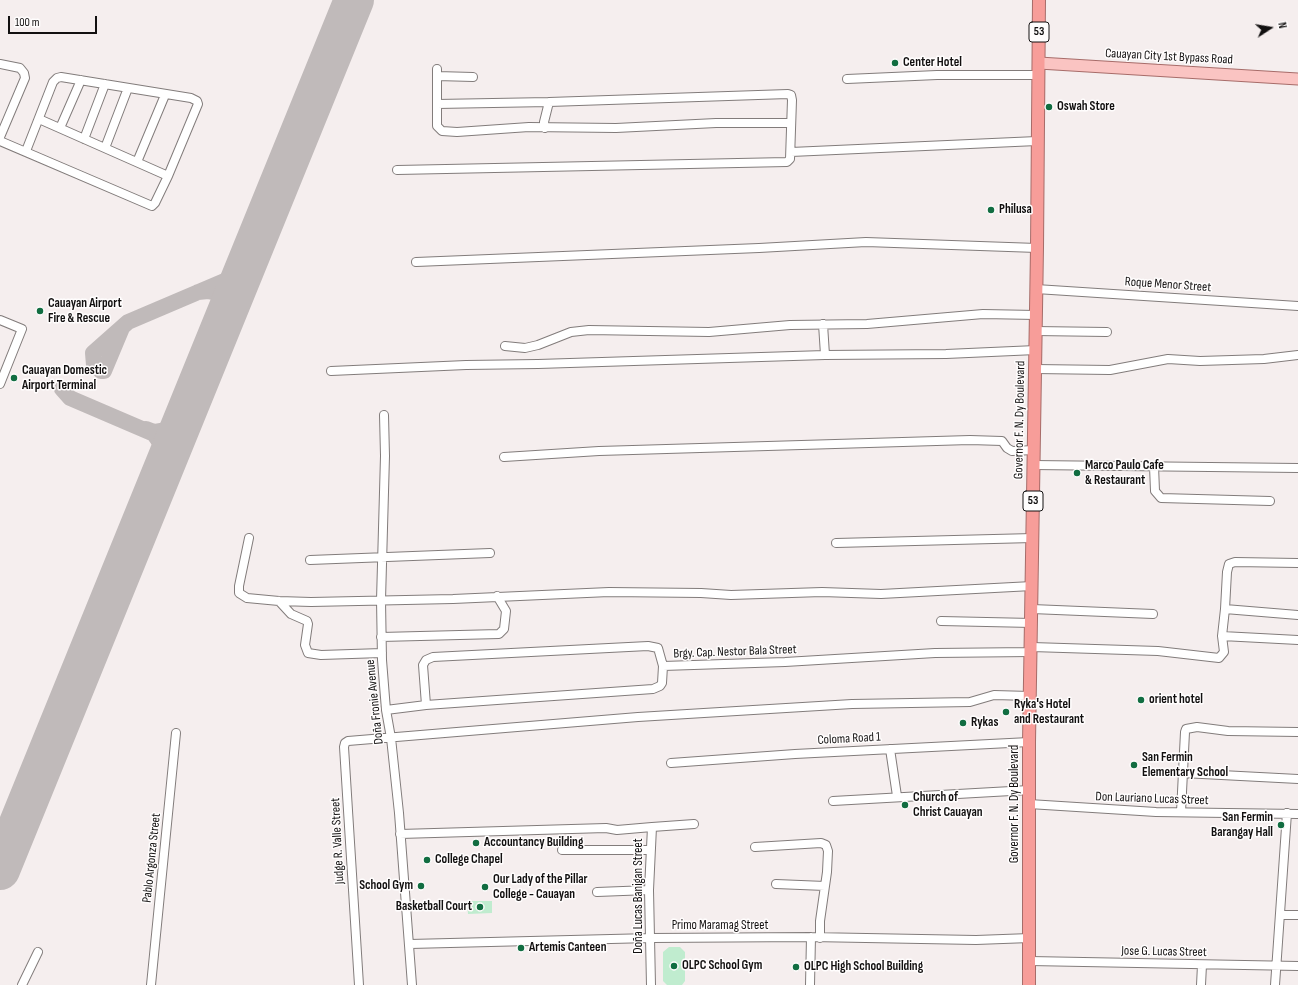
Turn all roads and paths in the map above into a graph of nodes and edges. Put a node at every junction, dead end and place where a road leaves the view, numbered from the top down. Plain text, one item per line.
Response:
1 (1039, 0) edge
2 (2, 65) edge
3 (1038, 69) junction
4 (0, 74) edge
5 (473, 77) dead end
6 (846, 79) dead end
7 (1298, 79) edge
8 (81, 80) junction
9 (105, 84) junction
10 (128, 88) junction
11 (165, 95) junction
12 (549, 102) junction
13 (437, 104) junction
14 (39, 119) junction
15 (791, 123) junction
16 (60, 128) junction
17 (545, 128) junction
18 (0, 137) edge
19 (84, 139) junction
20 (0, 141) edge
21 (1037, 141) junction
22 (104, 148) junction
23 (26, 151) junction
24 (791, 152) junction
25 (136, 162) junction
26 (397, 170) dead end
27 (168, 176) junction
28 (1037, 248) junction
29 (416, 262) dead end
30 (1036, 289) junction
31 (1298, 306) edge
32 (1036, 315) junction
33 (0, 320) edge
34 (823, 324) junction
35 (1036, 331) junction
36 (1107, 332) dead end
37 (505, 346) dead end
38 (1036, 350) junction
39 (825, 355) junction
40 (1298, 355) edge
41 (1035, 369) junction
42 (331, 370) dead end
43 (0, 384) edge
44 (384, 416) dead end
45 (1034, 450) junction
46 (504, 457) dead end
47 (1033, 465) junction
48 (1154, 466) junction
49 (1298, 468) edge
50 (1270, 501) dead end
51 (249, 538) dead end
52 (1033, 538) junction
53 (836, 543) dead end
54 (490, 553) dead end
55 (382, 558) junction
56 (310, 560) dead end
57 (1298, 563) edge
58 (1032, 586) junction
59 (497, 596) junction
60 (381, 600) junction
61 (279, 601) junction
62 (1032, 609) junction
63 (1225, 609) junction
64 (1153, 614) dead end
65 (1298, 615) edge
66 (941, 621) dead end
67 (1032, 623) junction
68 (1222, 636) junction
69 (381, 637) junction
70 (1298, 640) edge
71 (1032, 650) junction
72 (382, 653) junction
73 (663, 666) junction
74 (1030, 696) junction
75 (426, 705) junction
76 (386, 710) junction
77 (1298, 732) edge
78 (176, 733) dead end
79 (391, 738) junction
80 (1029, 742) junction
81 (890, 749) junction
82 (670, 764) dead end
83 (1183, 773) junction
84 (1298, 779) edge
85 (1029, 790) junction
86 (896, 796) junction
87 (833, 800) dead end
88 (1029, 804) junction
89 (1181, 812) junction
90 (1288, 813) junction
91 (1298, 814) edge
92 (694, 824) dead end
93 (652, 826) junction
94 (400, 834) junction
95 (755, 847) dead end
96 (562, 850) dead end
97 (650, 850) junction
98 (776, 884) dead end
99 (825, 886) junction
100 (649, 890) junction
101 (597, 892) dead end
102 (1280, 915) junction
103 (1298, 915) edge
104 (811, 937) junction
105 (651, 938) junction
106 (820, 938) junction
107 (1030, 938) junction
108 (410, 944) junction
109 (38, 952) dead end
110 (1030, 961) junction
111 (1202, 965) junction
112 (1277, 965) junction
113 (1298, 966) edge
114 (22, 985) edge
115 (151, 985) edge
116 (359, 985) edge
117 (412, 985) edge
118 (651, 985) edge
119 (810, 985) edge
120 (1029, 985) edge
121 (1201, 985) edge
122 (1276, 985) edge

1 - 3 highway, Governor F. N. Dy Boulevard / 53
2 - 4 street
2 - 18 street
3 - 6 street
3 - 7 main road, Cauayan City 1st Bypass Road
3 - 21 highway, Governor F. N. Dy Boulevard / 53
5 - 13 street
8 - 9 street
8 - 14 street
8 - 16 street
9 - 10 street
9 - 19 street
10 - 11 street
10 - 22 street
11 - 25 street
11 - 27 street
12 - 13 street
12 - 15 street
12 - 17 street
13 - 17 street
14 - 16 street
14 - 23 street
15 - 17 street
15 - 24 street
16 - 19 street
19 - 22 street
20 - 23 street
21 - 24 street
21 - 28 highway, Governor F. N. Dy Boulevard / 53
22 - 25 street
23 - 27 street
24 - 26 street
25 - 27 street
28 - 29 street
28 - 30 highway, Governor F. N. Dy Boulevard / 53
30 - 31 street, Roque Menor Street
30 - 32 highway, Governor F. N. Dy Boulevard / 53
32 - 34 street
32 - 35 highway, Governor F. N. Dy Boulevard / 53
33 - 43 street
34 - 37 street
34 - 39 street
35 - 36 street
35 - 38 highway, Governor F. N. Dy Boulevard / 53
38 - 39 street
38 - 41 highway, Governor F. N. Dy Boulevard / 53
39 - 42 street
40 - 41 street
41 - 45 highway, Governor F. N. Dy Boulevard / 53
44 - 55 street, Doña Fronie Avenue
45 - 46 street
45 - 47 highway, Governor F. N. Dy Boulevard / 53
47 - 48 street
47 - 52 highway, Governor F. N. Dy Boulevard / 53
48 - 49 street
48 - 50 street
51 - 61 street
52 - 53 street
52 - 58 highway, Governor F. N. Dy Boulevard / 53
54 - 55 street
55 - 56 street
55 - 60 street, Doña Fronie Avenue
57 - 63 street
58 - 59 street
58 - 62 highway, Governor F. N. Dy Boulevard / 53
59 - 60 street
59 - 69 street
60 - 61 street
60 - 69 street, Doña Fronie Avenue
61 - 72 street
62 - 64 street
62 - 67 highway, Governor F. N. Dy Boulevard / 53
63 - 65 street
63 - 68 street
66 - 67 street
67 - 71 highway, Governor F. N. Dy Boulevard / 53
68 - 70 street
68 - 71 street, Brgy. Cap. Nestor Bala Street
69 - 72 street, Doña Fronie Avenue
71 - 73 street, Brgy. Cap. Nestor Bala Street
71 - 74 highway, Governor F. N. Dy Boulevard / 53
72 - 76 street, Doña Fronie Avenue
73 - 75 street, Brgy. Cap. Nestor Bala Street
73 - 75 street
74 - 79 street
74 - 80 highway, Governor F. N. Dy Boulevard / 53
75 - 76 street, Brgy. Cap. Nestor Bala Street
76 - 79 street, Doña Fronie Avenue
77 - 83 street
78 - 115 street, Pablo Argonza Street
79 - 94 street, Doña Fronie Avenue
79 - 116 street, Judge R. Valle Street
80 - 81 street, Coloma Road 1
80 - 85 highway, Governor F. N. Dy Boulevard / 53
81 - 82 street, Coloma Road 1
81 - 86 street
83 - 84 street
83 - 89 street
85 - 86 street
85 - 88 highway, Governor F. N. Dy Boulevard / 53
86 - 87 street
88 - 89 street, Don Lauriano Lucas Street
88 - 107 highway, Governor F. N. Dy Boulevard / 53
89 - 90 street, Don Lauriano Lucas Street
90 - 91 street, Don Lauriano Lucas Street
90 - 102 street
92 - 93 street, Doña Lucas Banigan Street
93 - 94 street
93 - 97 street, Doña Lucas Banigan Street
94 - 108 street, Doña Fronie Avenue
95 - 99 street
96 - 97 street
97 - 100 street, Doña Lucas Banigan Street
98 - 99 street
99 - 106 street
100 - 101 street
100 - 105 street, Doña Lucas Banigan Street
102 - 103 street
102 - 112 street
104 - 105 street, Primo Maramag Street
104 - 106 street, Primo Maramag Street
104 - 119 street
105 - 108 street, Primo Maramag Street
105 - 118 street, Doña Lucas Banigan Street
106 - 107 street, Primo Maramag Street
107 - 110 highway, Governor F. N. Dy Boulevard / 53
108 - 117 street, Doña Fronie Avenue
109 - 114 street
110 - 111 street, Jose G. Lucas Street
110 - 120 highway, Governor F. N. Dy Boulevard / 53
111 - 112 street, Jose G. Lucas Street
111 - 121 street
112 - 113 street, Jose G. Lucas Street
112 - 122 street

